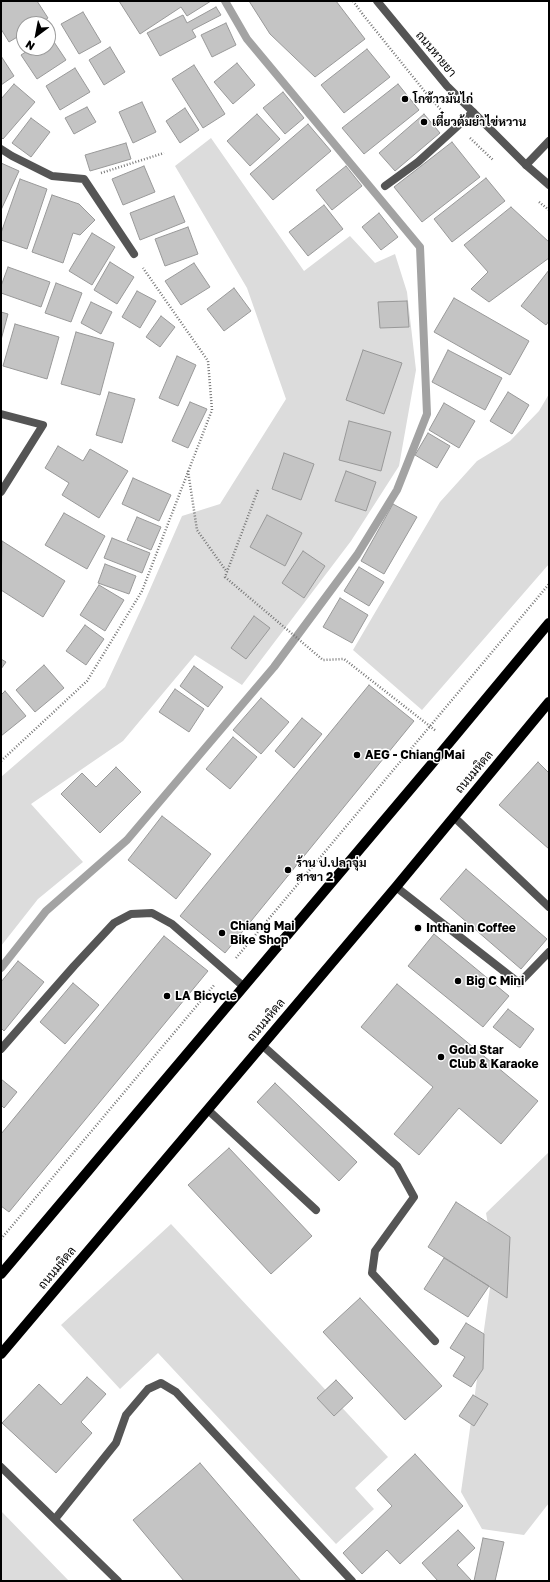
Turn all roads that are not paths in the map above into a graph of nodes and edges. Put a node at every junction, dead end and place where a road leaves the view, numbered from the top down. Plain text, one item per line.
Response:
1 (377, 1) edge
2 (472, 112) junction
3 (549, 141) edge
4 (1, 149) edge
5 (526, 165) junction
6 (549, 185) edge
7 (385, 186) dead end
8 (134, 254) road end
9 (1, 414) edge
10 (1, 492) edge
11 (549, 623) edge
12 (549, 702) edge
13 (454, 817) junction
14 (396, 887) junction
15 (549, 907) edge
16 (549, 952) edge
17 (243, 986) junction
18 (262, 1045) junction
19 (1, 1049) edge
20 (208, 1110) junction
21 (316, 1210) dead end
22 (1, 1274) edge
23 (1, 1337) edge
24 (436, 1341) dead end
25 (9, 1344) junction
26 (1, 1354) edge
27 (1, 1467) edge
28 (55, 1519) junction
29 (118, 1581) edge
30 (352, 1581) edge

1 - 2 street, ถนนหายยา
2 - 5 street, ถนนหายยา
2 - 7 street
3 - 5 street
4 - 8 street
5 - 6 street, ถนนหายยา
9 - 10 street
11 - 17 main road
12 - 13 main road, ถนนมหิดล
13 - 14 main road, ถนนมหิดล
13 - 15 street
14 - 16 street
14 - 18 main road, ถนนมหิดล
17 - 19 street
17 - 22 main road
18 - 20 main road, ถนนมหิดล
18 - 24 street
20 - 21 street
20 - 25 main road, ถนนมหิดล
23 - 25 main road
25 - 26 main road, ถนนมหิดล
27 - 28 street
28 - 29 street
28 - 30 street

